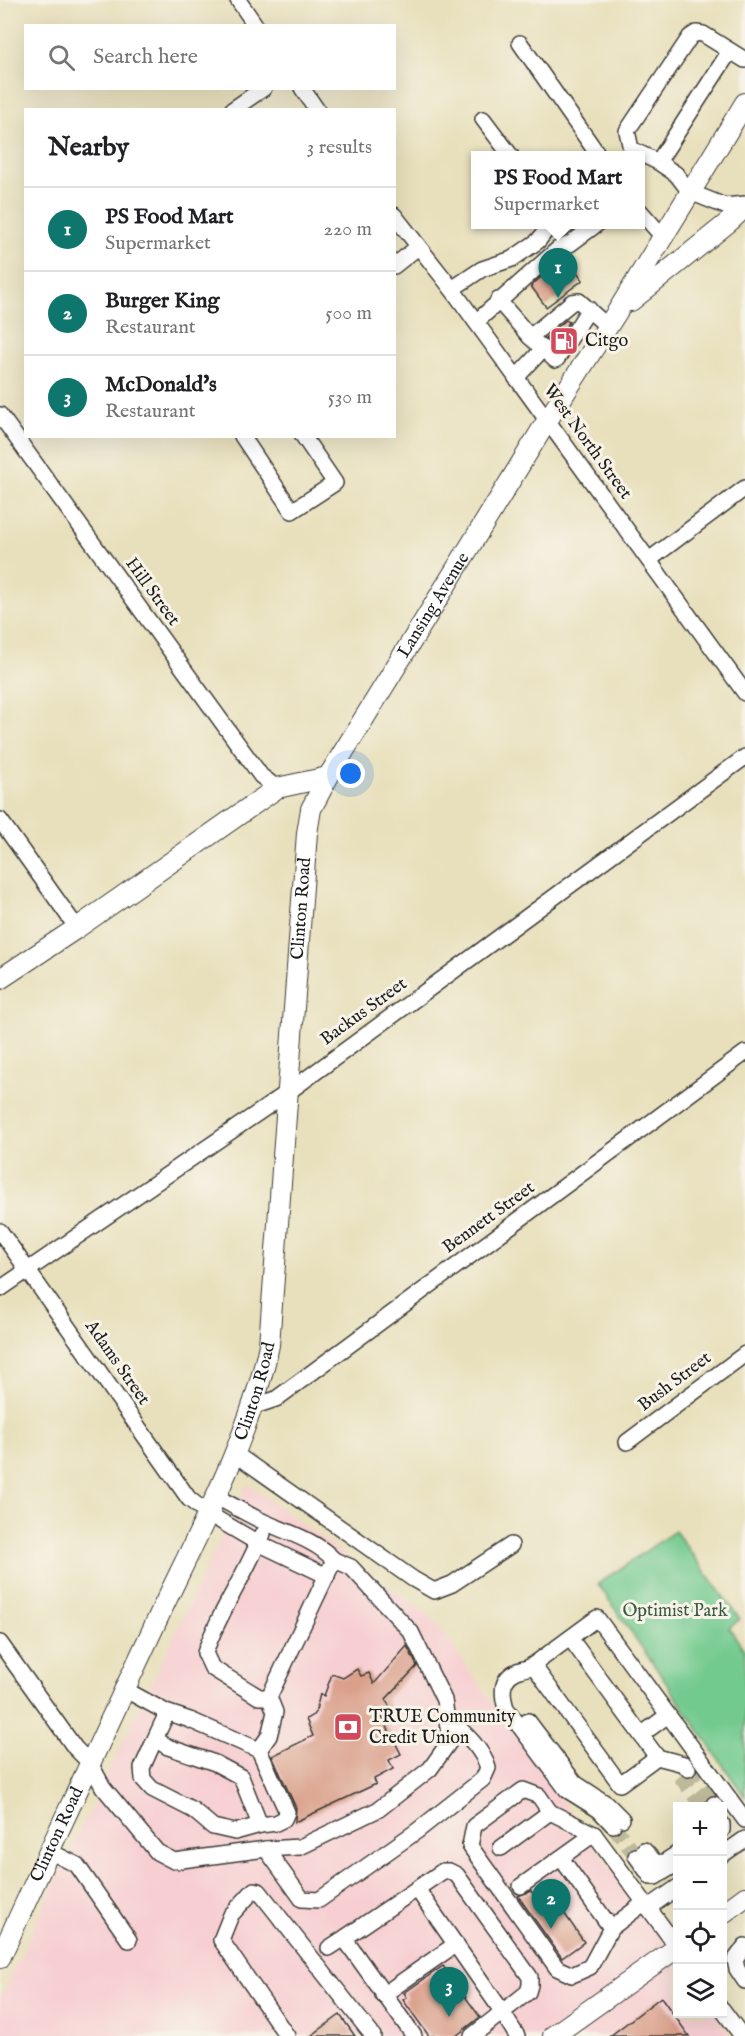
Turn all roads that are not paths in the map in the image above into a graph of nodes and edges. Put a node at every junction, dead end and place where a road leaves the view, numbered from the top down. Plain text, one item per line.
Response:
1 (242, 1) edge
2 (255, 24) edge
3 (520, 43) dead end
4 (740, 54) edge
5 (261, 90) edge
6 (303, 90) edge
7 (745, 103) edge
8 (235, 108) edge
9 (316, 108) edge
10 (483, 119) dead end
11 (507, 151) edge
12 (596, 151) edge
13 (635, 151) edge
14 (645, 156) edge
15 (658, 162) junction
16 (690, 192) junction
17 (745, 205) edge
18 (645, 217) edge
19 (396, 218) edge
20 (548, 229) edge
21 (591, 229) edge
22 (663, 237) junction
23 (418, 248) junction
24 (396, 264) edge
25 (452, 289) junction
26 (498, 300) junction
27 (589, 309) junction
28 (613, 320) junction
29 (476, 322) junction
30 (530, 337) junction
31 (542, 350) junction
32 (516, 378) junction
33 (0, 416) edge
34 (547, 421) junction
35 (243, 438) edge
36 (304, 438) edge
37 (745, 488) edge
38 (649, 560) junction
39 (745, 693) edge
40 (745, 757) edge
41 (328, 777) junction
42 (277, 788) junction
43 (0, 820) edge
44 (77, 928) junction
45 (0, 979) edge
46 (745, 1053) edge
47 (287, 1093) junction
48 (0, 1231) edge
49 (28, 1270) junction
50 (0, 1289) edge
51 (745, 1354) edge
52 (252, 1407) junction
53 (627, 1442) dead end
54 (234, 1453) junction
55 (211, 1504) junction
56 (269, 1524) junction
57 (258, 1543) junction
58 (511, 1545) dead end
59 (334, 1560) junction
60 (327, 1576) junction
61 (570, 1638) junction
62 (0, 1643) edge
63 (529, 1668) junction
64 (124, 1689) junction
65 (269, 1697) junction
66 (167, 1713) junction
67 (668, 1715) junction
68 (446, 1716) junction
69 (641, 1735) junction
70 (155, 1739) junction
71 (259, 1750) junction
72 (657, 1757) junction
73 (90, 1763) junction
74 (684, 1772) tunnel mouth
75 (550, 1812) junction
76 (745, 1820) edge
77 (617, 1822) tunnel mouth
78 (260, 1825) junction
79 (594, 1834) junction
80 (745, 1839) edge
81 (501, 1848) dead end
82 (266, 1849) junction
83 (49, 1851) junction
84 (727, 1852) edge
85 (673, 1856) edge
86 (561, 1858) junction
87 (673, 1866) edge
88 (521, 1886) dead end
89 (417, 1889) junction
90 (673, 1890) edge
91 (745, 1897) edge
92 (646, 1906) junction
93 (727, 1911) edge
94 (611, 1928) junction
95 (346, 1937) junction
96 (129, 1940) dead end
97 (673, 1942) edge
98 (456, 1944) junction
99 (745, 1946) edge
100 (329, 1948) dead end
101 (673, 1950) edge
102 (0, 1959) edge
103 (745, 1981) edge
104 (383, 1995) junction
105 (502, 2014) junction
106 (727, 2015) edge
107 (287, 2036) edge
108 (373, 2036) edge
109 (414, 2036) edge
110 (472, 2036) edge
111 (516, 2036) edge
112 (553, 2036) edge
113 (742, 2036) edge

1 - 2 street
3 - 12 street
4 - 13 street
4 - 15 street
5 - 8 street
6 - 9 street
7 - 16 main road, Lansing Avenue
10 - 11 street
14 - 15 street
15 - 16 street
16 - 17 street
16 - 22 main road, Lansing Avenue
17 - 28 main road
18 - 22 street
19 - 23 street, West North Street
20 - 25 street
21 - 26 street
22 - 28 main road, Lansing Avenue
23 - 24 street
23 - 25 street, West North Street
25 - 29 street, West North Street
26 - 29 street
26 - 30 street
27 - 28 street
27 - 30 street
27 - 31 street
28 - 34 main road, Lansing Avenue
29 - 32 street, West North Street
30 - 31 street
31 - 32 street
32 - 34 street, West North Street
33 - 42 street, Hill Street
34 - 38 street, West North Street
34 - 41 main road, Lansing Avenue
35 - 36 street
37 - 38 street
38 - 39 street, West North Street
40 - 47 street, Backus Street
41 - 42 main road
41 - 47 main road, Clinton Road
42 - 44 main road
43 - 44 street
44 - 45 main road
46 - 52 street, Bennett Street
47 - 49 street, Backus Street
47 - 52 main road, Clinton Road
48 - 49 street, Adams Street
49 - 50 street, Backus Street
49 - 55 street, Adams Street
51 - 53 street, Bush Street
52 - 54 main road, Clinton Road
54 - 55 main road, Clinton Road
54 - 58 street
55 - 56 street
55 - 57 street
55 - 64 main road, Clinton Road
56 - 57 street
56 - 59 street
57 - 60 street
57 - 65 street
59 - 60 street
59 - 68 street
60 - 65 street
61 - 63 street
61 - 67 street
61 - 69 street
62 - 73 street
63 - 72 street
63 - 77 street
64 - 66 street
64 - 73 main road, Clinton Road
65 - 71 street
66 - 70 street
66 - 71 street
67 - 69 street
67 - 76 street
68 - 82 street
68 - 82 street
69 - 72 street
70 - 78 street
70 - 78 street
71 - 78 street
72 - 74 street
73 - 82 street
73 - 83 main road, Clinton Road
75 - 79 street
75 - 81 street
75 - 94 street
79 - 86 street
79 - 92 street
80 - 84 street
83 - 96 street
83 - 102 main road, Clinton Road
85 - 87 street
86 - 88 street
86 - 94 street
89 - 95 street
89 - 98 street
89 - 105 street
90 - 92 street
91 - 93 main road
92 - 94 street
92 - 97 street
95 - 100 street
95 - 104 street
98 - 104 street
98 - 105 street
99 - 103 street
101 - 112 main road
104 - 109 street
105 - 110 street
105 - 111 street
106 - 113 street
107 - 108 street

